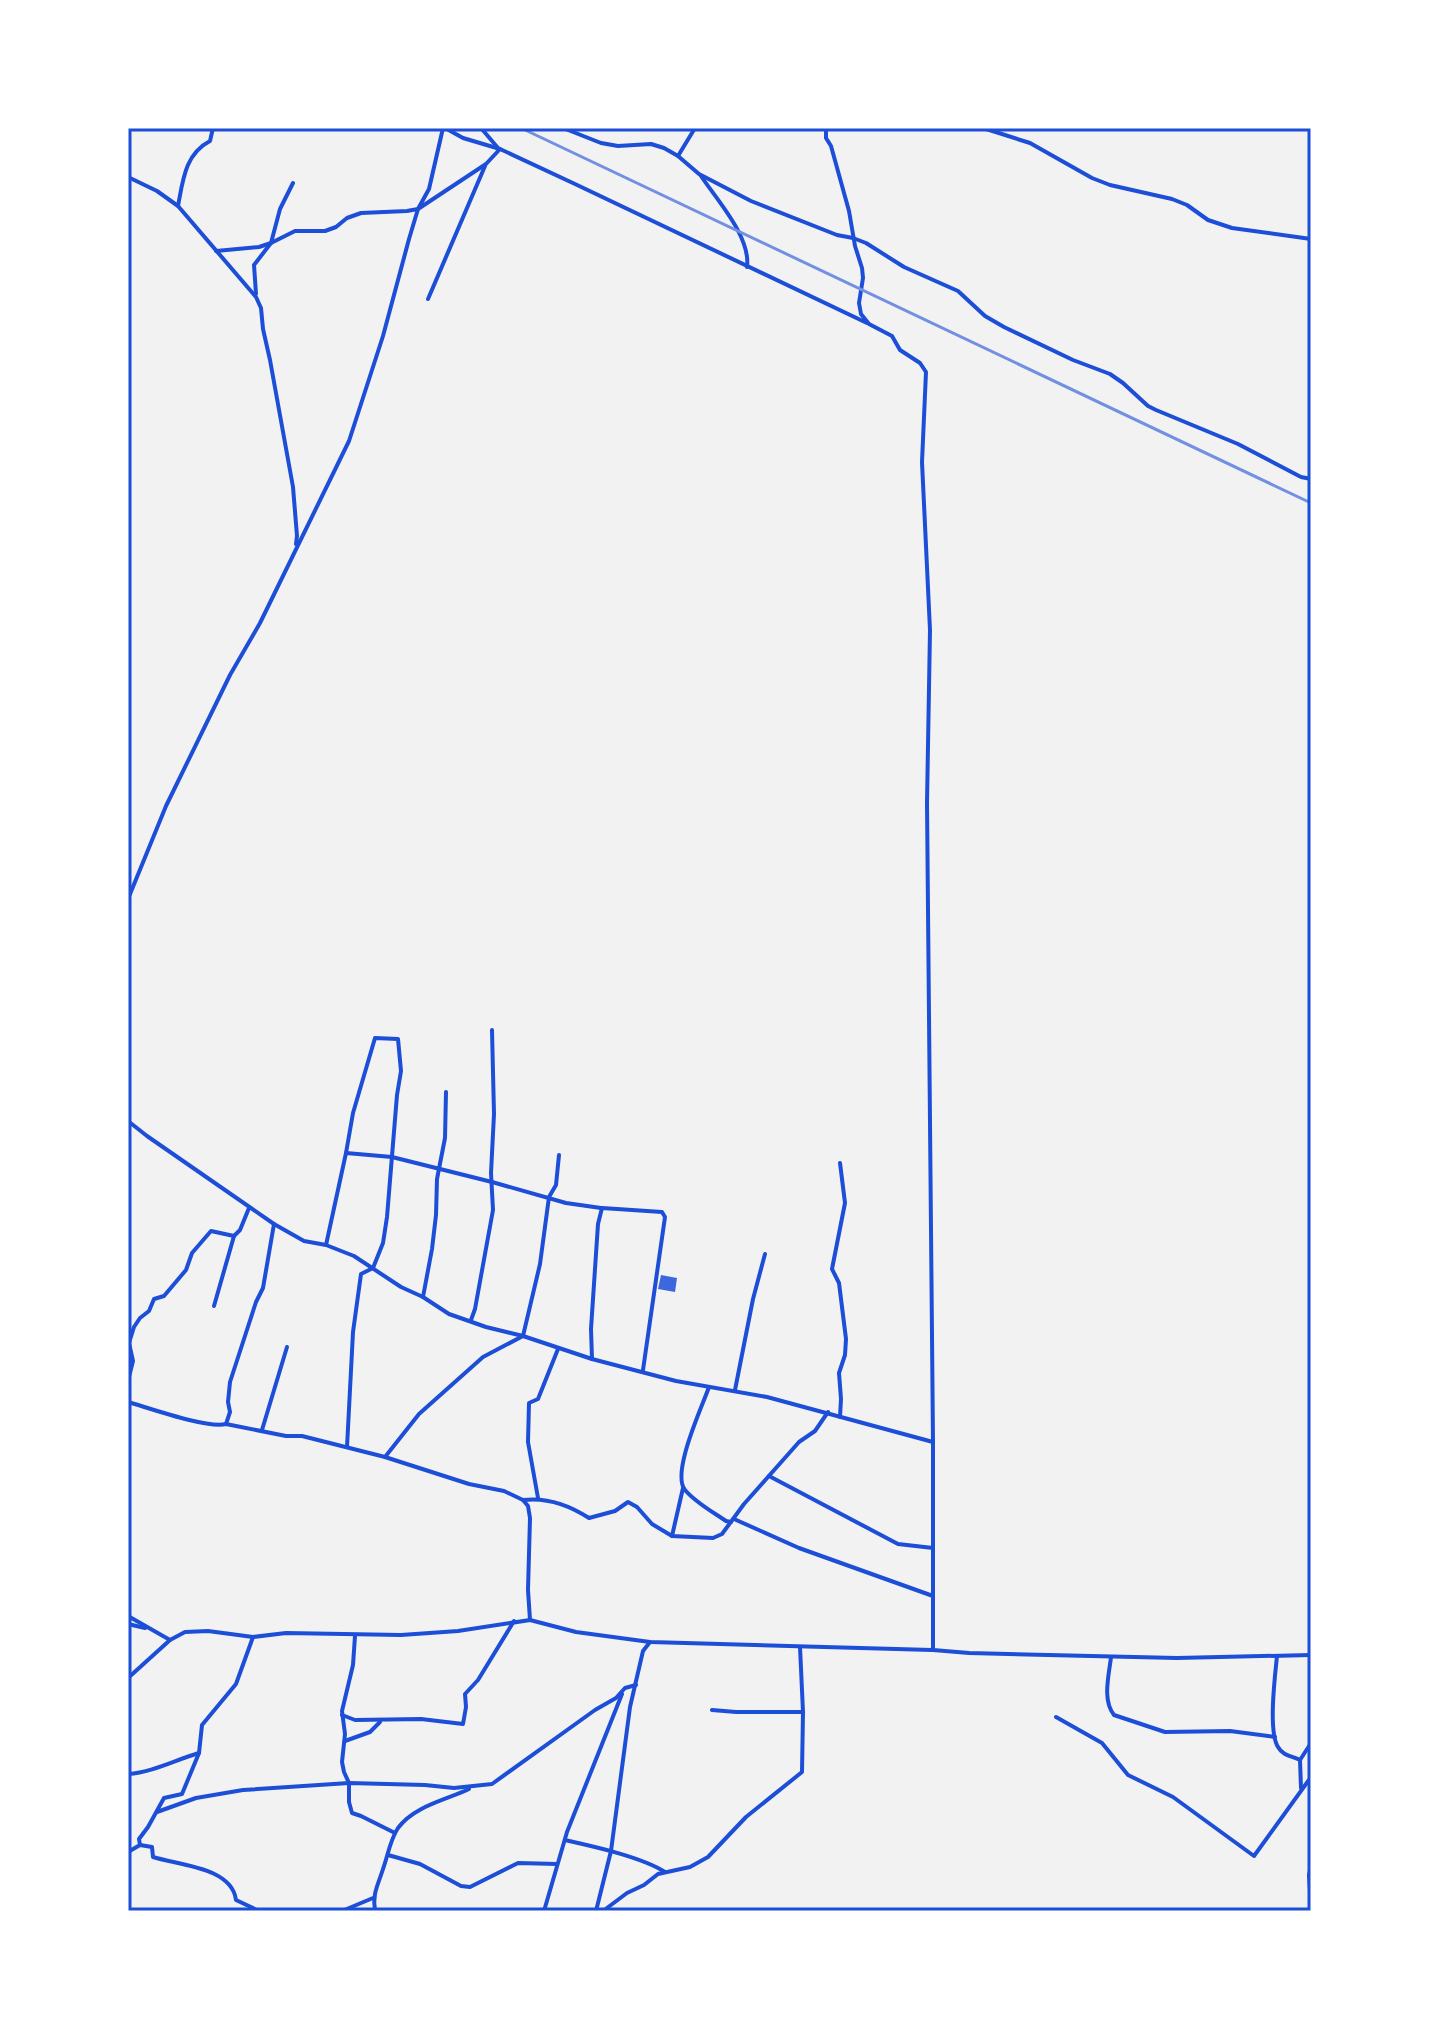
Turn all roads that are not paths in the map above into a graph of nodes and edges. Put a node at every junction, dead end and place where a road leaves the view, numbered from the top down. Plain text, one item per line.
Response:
1 (213, 128) edge
2 (444, 128) edge
3 (481, 128) edge
4 (563, 128) edge
5 (695, 128) edge
6 (826, 128) edge
7 (983, 128) edge
8 (500, 149) junction
9 (678, 156) junction
10 (486, 164) junction
11 (699, 174) junction
12 (128, 177) edge
13 (293, 183) dead end
14 (178, 206) junction
15 (418, 209) junction
16 (853, 238) junction
17 (1311, 239) edge
18 (271, 243) junction
19 (216, 251) junction
20 (747, 267) junction
21 (256, 297) junction
22 (428, 299) dead end
23 (869, 324) junction
24 (1311, 479) edge
25 (295, 550) junction
26 (128, 899) edge
27 (492, 1030) dead end
28 (446, 1092) dead end
29 (128, 1121) edge
30 (346, 1153) junction
31 (559, 1155) dead end
32 (392, 1157) junction
33 (840, 1163) dead end
34 (439, 1169) junction
35 (492, 1182) junction
36 (549, 1197) junction
37 (249, 1208) junction
38 (602, 1208) junction
39 (274, 1224) junction
40 (234, 1236) junction
41 (326, 1245) junction
42 (765, 1254) dead end
43 (373, 1268) junction
44 (423, 1297) junction
45 (214, 1306) dead end
46 (471, 1320) junction
47 (523, 1336) junction
48 (287, 1347) dead end
49 (558, 1349) junction
50 (592, 1359) junction
51 (643, 1371) junction
52 (128, 1381) edge
53 (709, 1386) junction
54 (735, 1390) junction
55 (128, 1402) edge
56 (828, 1412) junction
57 (840, 1417) junction
58 (226, 1424) junction
59 (262, 1430) junction
60 (933, 1442) junction
61 (347, 1447) junction
62 (385, 1457) junction
63 (769, 1476) junction
64 (683, 1488) junction
65 (538, 1498) junction
66 (523, 1500) junction
67 (732, 1521) junction
68 (672, 1536) junction
69 (933, 1548) junction
70 (933, 1596) junction
71 (128, 1616) edge
72 (530, 1620) junction
73 (514, 1621) junction
74 (128, 1624) edge
75 (151, 1629) junction
76 (355, 1635) junction
77 (253, 1637) junction
78 (170, 1640) junction
79 (650, 1642) junction
80 (800, 1647) junction
81 (933, 1650) junction
82 (1311, 1655) edge
83 (1277, 1656) junction
84 (1111, 1657) junction
85 (128, 1678) edge
86 (636, 1685) junction
87 (625, 1688) junction
88 (712, 1710) dead end
89 (803, 1712) junction
90 (342, 1715) junction
91 (1056, 1717) dead end
92 (382, 1720) junction
93 (1275, 1737) junction
94 (345, 1741) junction
95 (1311, 1743) edge
96 (199, 1753) junction
97 (1300, 1760) junction
98 (128, 1774) edge
99 (1311, 1777) edge
100 (349, 1783) junction
101 (474, 1786) junction
102 (1301, 1790) junction
103 (157, 1812) junction
104 (395, 1833) junction
105 (565, 1840) junction
106 (140, 1845) junction
107 (611, 1851) junction
108 (128, 1852) edge
109 (388, 1855) junction
110 (557, 1864) junction
111 (1311, 1866) edge
112 (665, 1872) junction
113 (373, 1898) junction
114 (1311, 1906) edge
115 (259, 1911) edge
116 (342, 1911) edge
117 (375, 1911) edge
118 (544, 1911) edge
119 (596, 1911) edge
120 (603, 1911) edge

1 - 14 street
2 - 8 street
2 - 15 street
3 - 8 street
4 - 9 street
5 - 9 street
6 - 16 street
7 - 17 street
8 - 10 street
8 - 20 street
9 - 11 street
10 - 15 street
10 - 22 street
11 - 16 street
11 - 20 street
12 - 14 street
13 - 18 street
14 - 19 street
15 - 18 street
15 - 25 street
16 - 23 street
16 - 24 street
18 - 19 street
18 - 21 street
19 - 21 street
20 - 23 street
21 - 25 street
23 - 60 street
25 - 26 street
27 - 35 street
28 - 34 street
29 - 37 street
30 - 32 street
30 - 32 street
30 - 41 street
31 - 36 street
32 - 34 street
32 - 43 street
33 - 57 street
34 - 35 street
34 - 44 street
35 - 36 street
35 - 46 street
36 - 38 street
36 - 47 street
37 - 39 street
37 - 40 street
38 - 50 street
38 - 51 street
39 - 41 street
39 - 58 street
40 - 45 street
40 - 52 street
41 - 43 street
42 - 54 street
43 - 44 street
43 - 61 street
44 - 46 street
46 - 47 street
47 - 49 street
47 - 62 street
48 - 59 street
49 - 50 street
49 - 65 street
50 - 51 street
51 - 53 street
53 - 54 street
53 - 64 street
54 - 56 street
55 - 58 street
56 - 57 street
56 - 63 street
57 - 60 street
58 - 59 street
59 - 61 street
60 - 69 street
61 - 62 street
62 - 66 street
63 - 67 street
63 - 69 street
64 - 67 street
64 - 68 street
65 - 66 street
65 - 68 street
66 - 72 street
67 - 68 street
67 - 70 street
69 - 70 street
70 - 81 street
71 - 75 street
72 - 73 street
72 - 79 street
73 - 76 street
73 - 92 street
74 - 75 street
75 - 78 street
76 - 77 street
76 - 90 street
77 - 78 street
77 - 96 street
78 - 85 street
79 - 80 street
79 - 86 street
80 - 81 street
80 - 89 street
81 - 84 street
82 - 83 street
83 - 84 street
83 - 93 street
84 - 93 street
86 - 87 street
86 - 107 street
87 - 101 street
87 - 105 street
88 - 89 street
89 - 112 street
90 - 92 street
90 - 94 street
91 - 102 street
92 - 94 street
93 - 97 street
94 - 100 street
95 - 97 street
96 - 98 street
96 - 103 street
97 - 102 street
99 - 102 street
100 - 101 street
100 - 103 street
100 - 104 street
101 - 104 street
103 - 106 street
104 - 109 street
105 - 107 street
105 - 110 street
106 - 108 street
106 - 115 street
107 - 112 street
107 - 119 street
109 - 110 street
109 - 113 street
110 - 118 street
111 - 114 street
112 - 120 street
113 - 116 street
113 - 117 street

